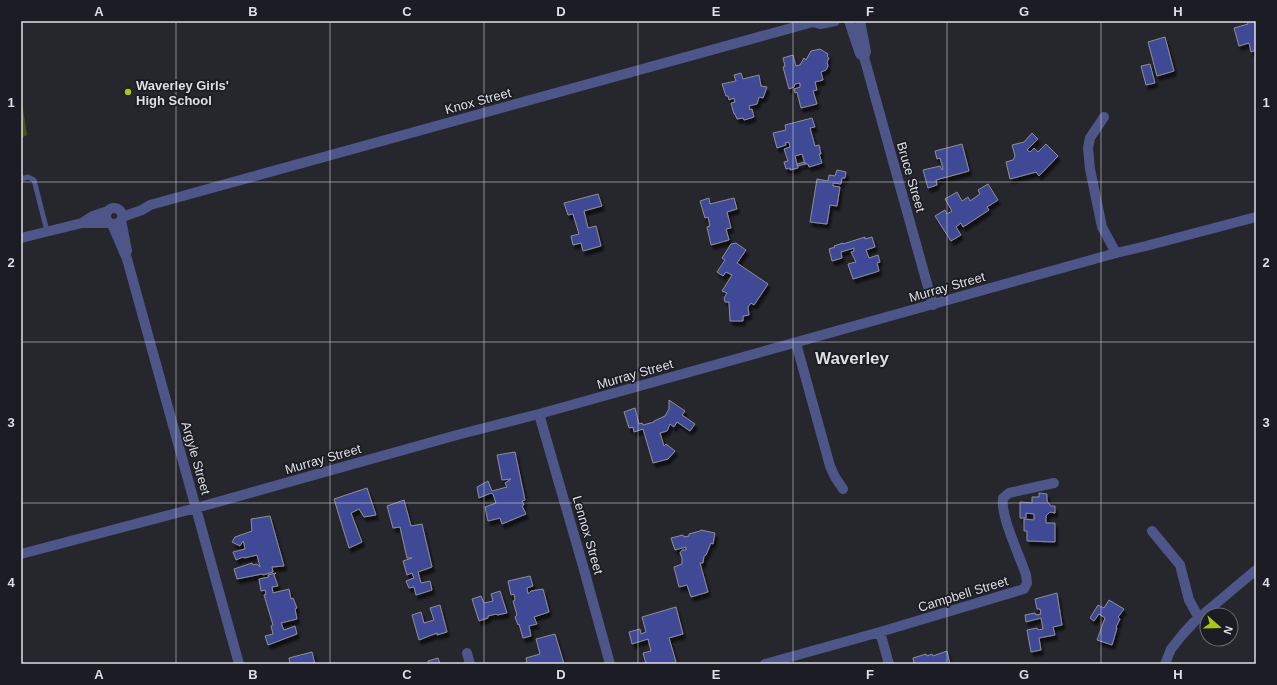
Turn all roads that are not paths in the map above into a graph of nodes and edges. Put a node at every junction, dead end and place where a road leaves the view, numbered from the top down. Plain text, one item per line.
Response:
1 (835, 21) edge
2 (850, 21) edge
3 (854, 21) edge
4 (860, 21) edge
5 (814, 22) edge
6 (864, 57) junction
7 (1104, 117) dead end
8 (21, 179) edge
9 (108, 211) junction
10 (121, 216) junction
11 (1256, 217) edge
12 (82, 223) junction
13 (110, 223) junction
14 (47, 231) junction
15 (21, 238) edge
16 (1116, 253) junction
17 (127, 259) junction
18 (933, 305) junction
19 (796, 343) junction
20 (539, 414) junction
21 (1054, 483) dead end
22 (843, 489) dead end
23 (196, 508) junction
24 (1152, 531) dead end
25 (21, 554) edge
26 (1256, 570) edge
27 (1212, 607) edge
28 (1199, 618) joint
29 (880, 632) junction
30 (467, 654) dead end
31 (239, 664) edge
32 (470, 664) edge
33 (610, 664) edge
34 (765, 664) edge
35 (889, 664) edge
36 (1165, 664) edge

1 - 5 street, Knox Street
2 - 3 street
2 - 6 street, Bruce Street
4 - 6 street, Bruce Street
5 - 10 street, Knox Street
6 - 18 street, Bruce Street
7 - 16 street
8 - 14 lane
9 - 10 street
9 - 12 street
9 - 13 street
10 - 13 street
10 - 17 street, Argyle Street
11 - 16 street, Murray Street
12 - 13 street
12 - 14 street
13 - 17 street, Argyle Street
14 - 15 street
16 - 18 street, Murray Street
17 - 23 street, Argyle Street
18 - 19 street, Murray Street
19 - 20 street, Murray Street
19 - 22 street
20 - 23 street, Murray Street
20 - 33 street, Lennox Street
21 - 29 street, Campbell Street
23 - 25 street, Murray Street
23 - 31 street, Argyle Street
24 - 28 street
26 - 27 street
28 - 36 street
29 - 34 street, Campbell Street
29 - 35 street
30 - 32 street

